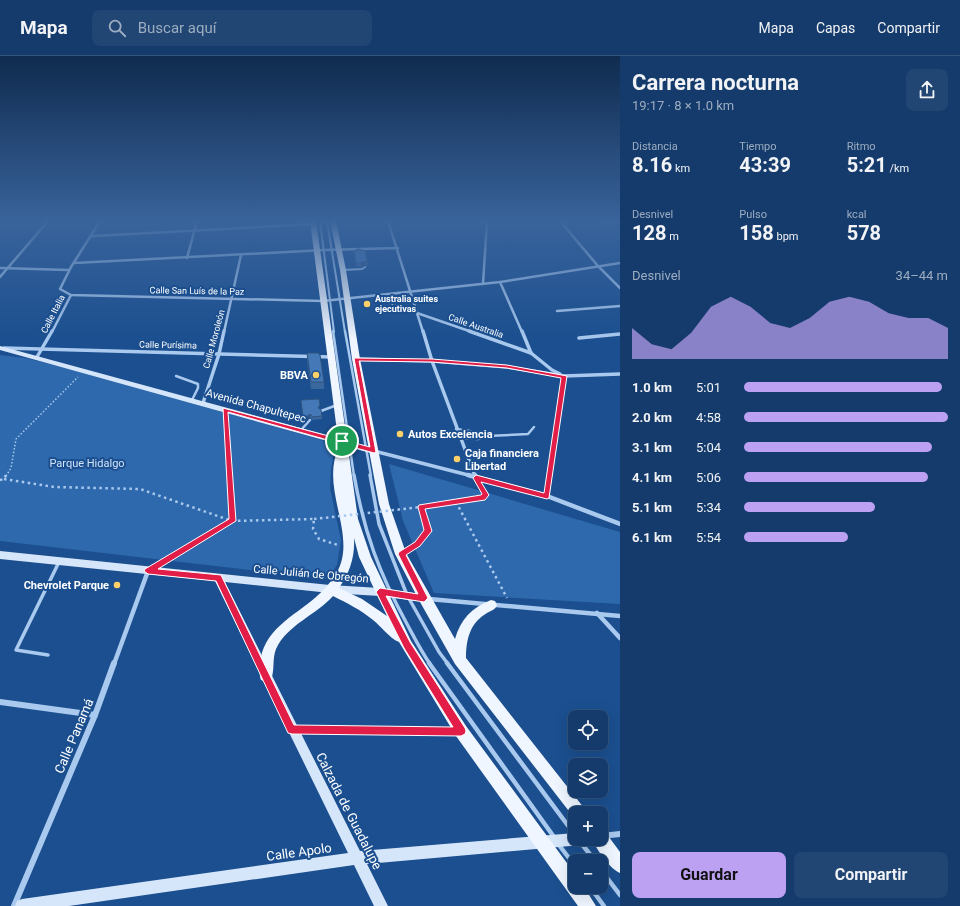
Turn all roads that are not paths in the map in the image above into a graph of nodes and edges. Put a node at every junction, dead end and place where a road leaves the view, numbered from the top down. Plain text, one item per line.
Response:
1 (14, 261) edge
2 (127, 261) edge
3 (240, 261) edge
4 (322, 261) edge
5 (338, 261) edge
6 (340, 261) edge
7 (401, 261) edge
8 (484, 261) edge
9 (593, 261) edge
10 (74, 263) joint
11 (620, 264) edge
12 (598, 266) junction
13 (365, 267) dead end
14 (0, 268) edge
15 (8, 268) junction
16 (69, 270) junction
17 (343, 270) junction
18 (0, 277) edge
19 (500, 282) junction
20 (483, 284) junction
21 (620, 288) edge
22 (410, 293) junction
23 (71, 295) junction
24 (232, 299) junction
25 (343, 299) junction
26 (326, 300) junction
27 (620, 306) edge
28 (557, 311) dead end
29 (417, 313) junction
30 (620, 334) edge
31 (579, 338) dead end
32 (2, 348) edge
33 (43, 349) junction
34 (531, 353) junction
35 (219, 354) junction
36 (331, 356) junction
37 (37, 357) junction
38 (356, 359) junction
39 (432, 361) junction
40 (620, 374) edge
41 (176, 376) dead end
42 (564, 376) junction
43 (192, 400) junction
44 (203, 403) junction
45 (337, 405) junction
46 (321, 411) edge
47 (310, 420) dead end
48 (534, 427) dead end
49 (456, 429) junction
50 (301, 430) junction
51 (487, 436) junction
52 (460, 438) junction
53 (345, 443) junction
54 (369, 449) junction
55 (476, 478) junction
56 (547, 496) junction
57 (620, 524) edge
58 (0, 555) edge
59 (59, 562) junction
60 (148, 571) junction
61 (218, 578) junction
62 (330, 589) junction
63 (385, 592) junction
64 (407, 595) junction
65 (424, 598) junction
66 (491, 605) junction
67 (597, 613) junction
68 (620, 616) edge
69 (620, 638) edge
70 (407, 645) junction
71 (48, 655) dead end
72 (460, 660) junction
73 (266, 675) junction
74 (0, 702) edge
75 (96, 715) junction
76 (292, 729) junction
77 (461, 731) junction
78 (574, 806) edge
79 (568, 826) edge
80 (620, 834) edge
81 (608, 836) edge
82 (568, 840) edge
83 (550, 842) junction
84 (606, 846) edge
85 (358, 858) junction
86 (568, 859) edge
87 (620, 865) edge
88 (608, 879) edge
89 (595, 894) edge
90 (620, 895) edge
91 (14, 906) edge
92 (22, 906) edge
93 (381, 906) edge
94 (588, 906) edge
95 (604, 906) edge

1 - 15 street
2 - 10 street
3 - 24 street, Calle Moroleón
4 - 26 main road
5 - 25 lane
6 - 17 main road
7 - 22 street
8 - 20 street
9 - 12 street
10 - 16 street, Calle Italia
11 - 12 street, Calle San Luís de la Paz
12 - 19 street, Calle San Luís de la Paz
12 - 21 street
13 - 17 lane
14 - 15 street
15 - 16 street
15 - 18 street
16 - 23 street, Calle Italia
17 - 25 main road
19 - 20 street, Calle San Luís de la Paz
19 - 34 street
20 - 22 street, Calle San Luís de la Paz
22 - 25 street, Calle San Luís de la Paz
22 - 29 street
23 - 24 street, Calle San Luís de la Paz
23 - 33 street, Calle Italia
24 - 26 street, Calle San Luís de la Paz
24 - 35 street, Calle Moroleón
25 - 26 street, Calle San Luís de la Paz
25 - 38 main road
25 - 54 lane
26 - 36 main road
26 - 53 lane
27 - 28 street
29 - 34 street, Calle Australia
29 - 39 street
30 - 31 street
32 - 33 street, Calle Purísima
32 - 37 street, Avenida Chapultepec
33 - 35 street, Calle Purísima
33 - 37 street, Calle Italia
34 - 42 street
35 - 36 street, Calle Purísima
35 - 44 street, Calle Moroleón
36 - 45 main road
37 - 43 street, Avenida Chapultepec
38 - 39 street
38 - 54 main road
39 - 42 street
39 - 49 street
40 - 42 street
41 - 43 lane
42 - 56 street
43 - 44 street, Avenida Chapultepec
44 - 50 street, Avenida Chapultepec
45 - 46 lane
45 - 53 main road
47 - 50 lane
48 - 51 lane
49 - 51 lane
49 - 52 street
50 - 53 street, Avenida Chapultepec
51 - 52 lane
52 - 55 street
53 - 54 street, Avenida Chapultepec
53 - 62 main road
53 - 63 main road
54 - 55 street, Avenida Chapultepec
54 - 64 lane
54 - 65 main road
55 - 56 street, Avenida Chapultepec
56 - 57 street, Avenida Chapultepec
58 - 59 street, Calle Julián de Obregón
59 - 60 street, Calle Julián de Obregón
59 - 71 lane
60 - 61 street, Calle Julián de Obregón
60 - 75 street, Calle Panamá
61 - 62 street, Calle Julián de Obregón
61 - 73 street, Calzada de Guadalupe
62 - 63 street, Calle Julián de Obregón
62 - 70 main road
62 - 73 main road
63 - 64 street, Calle Julián de Obregón
63 - 70 main road
63 - 83 lane
64 - 65 street, Calle Julián de Obregón
64 - 79 lane
65 - 66 street, Calle Julián de Obregón
65 - 72 main road
66 - 67 street, Calle Julián de Obregón
66 - 72 main road
67 - 68 street, Calle Julián de Obregón
67 - 69 street
70 - 77 main road
72 - 78 main road
73 - 76 street, Calzada de Guadalupe
74 - 75 street
75 - 91 street, Calle Panamá
76 - 77 street
76 - 85 street, Calzada de Guadalupe
77 - 83 main road
80 - 81 street
82 - 83 street, Calle Apolo
83 - 85 street, Calle Apolo
83 - 86 lane
83 - 94 main road
84 - 87 main road
85 - 92 street, Calle Apolo
85 - 93 street, Calzada de Guadalupe
88 - 90 lane
89 - 95 lane

